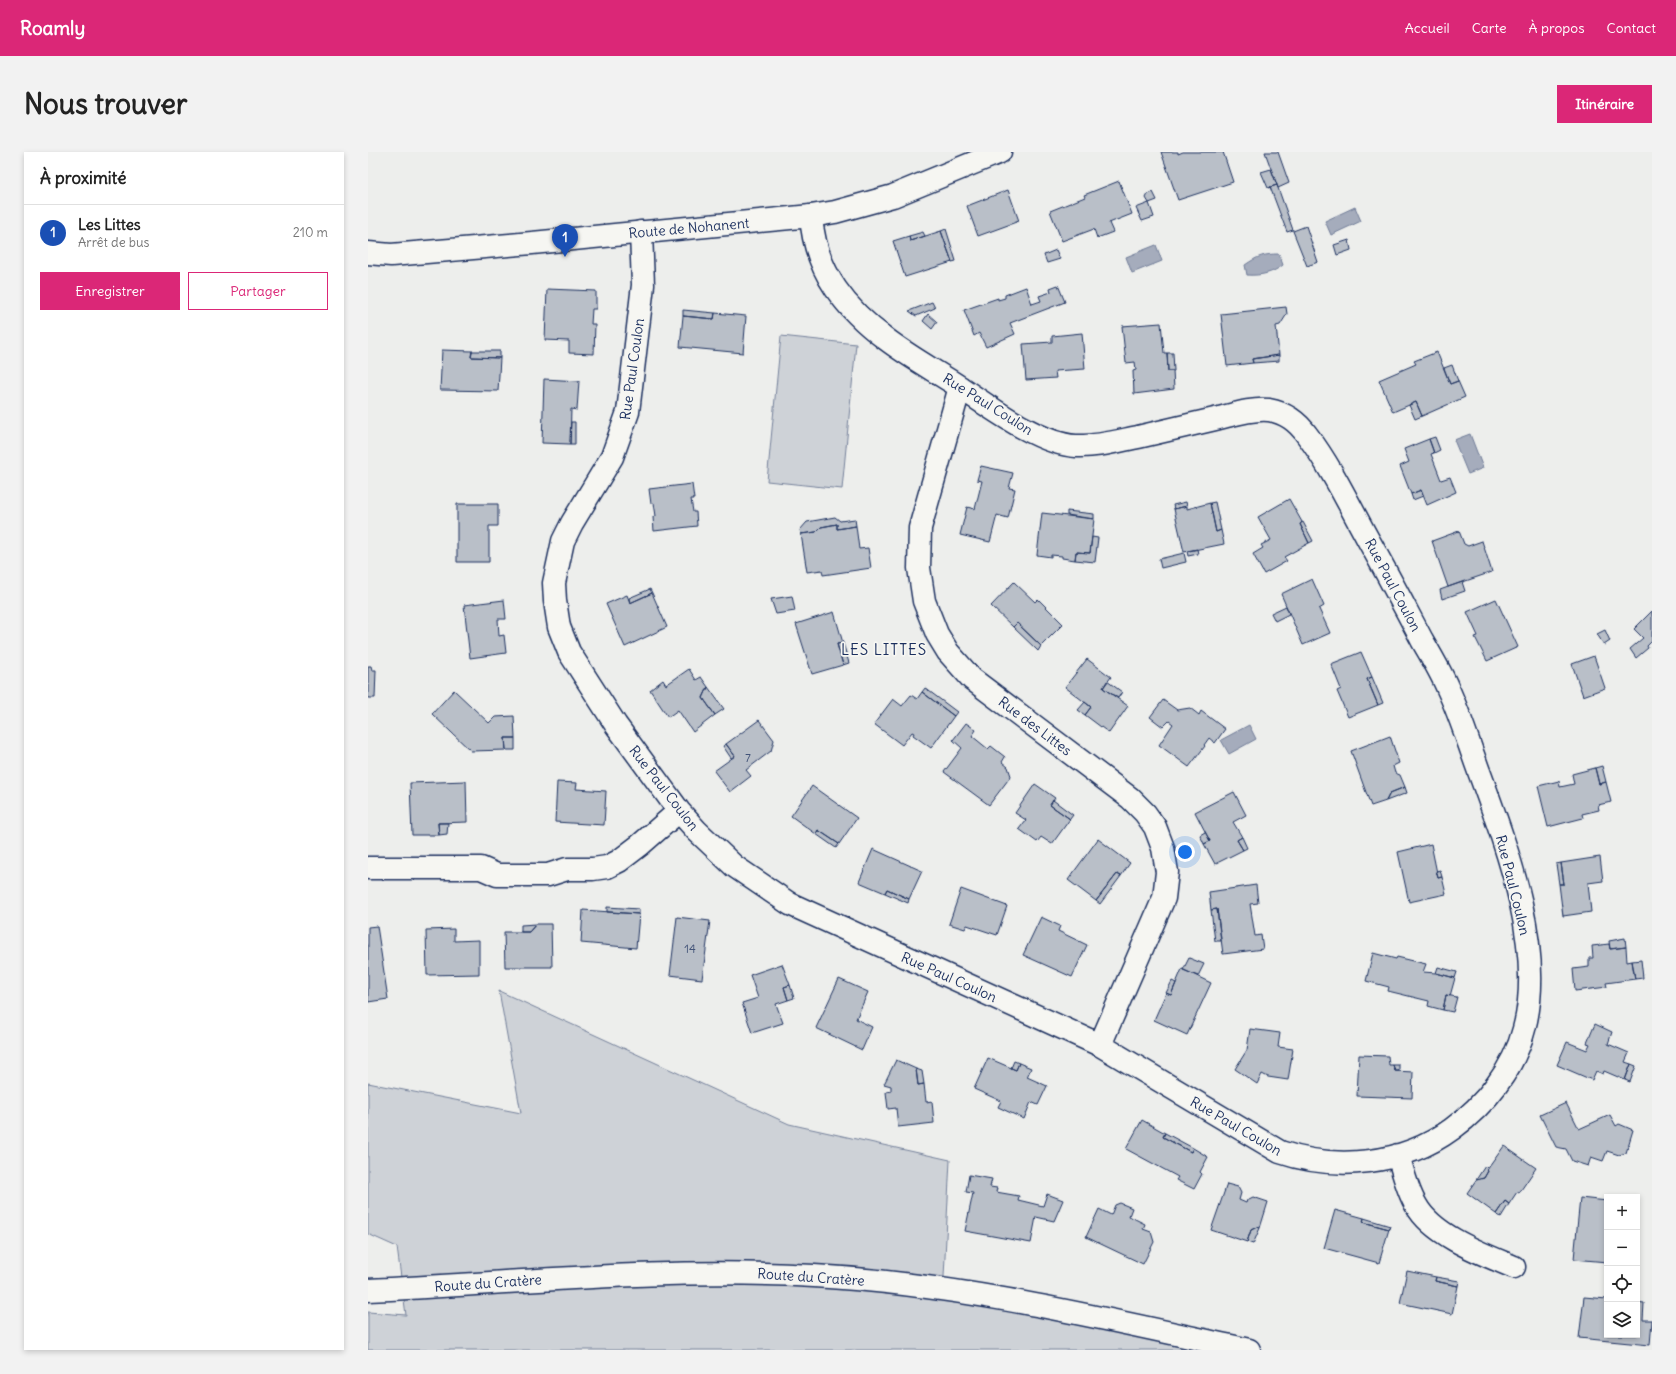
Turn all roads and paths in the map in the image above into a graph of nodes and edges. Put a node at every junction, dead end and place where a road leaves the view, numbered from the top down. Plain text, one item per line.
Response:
1 (993, 153) edge
2 (811, 216) junction
3 (641, 232) junction
4 (368, 253) edge
5 (960, 387) junction
6 (679, 811) junction
7 (368, 868) edge
8 (1100, 1045) junction
9 (1398, 1155) junction
10 (1514, 1267) dead end
11 (368, 1290) edge
12 (1249, 1350) edge

1 - 2 street, Route de Nohanent
2 - 3 street, Route de Nohanent
2 - 5 street, Rue Paul Coulon
3 - 4 street, Route de Nohanent
3 - 6 street, Rue Paul Coulon
5 - 8 street, Rue des Littes
5 - 9 street, Rue Paul Coulon
6 - 7 street
6 - 8 street, Rue Paul Coulon
8 - 9 street, Rue Paul Coulon
9 - 10 street
11 - 12 street, Route du Cratère

